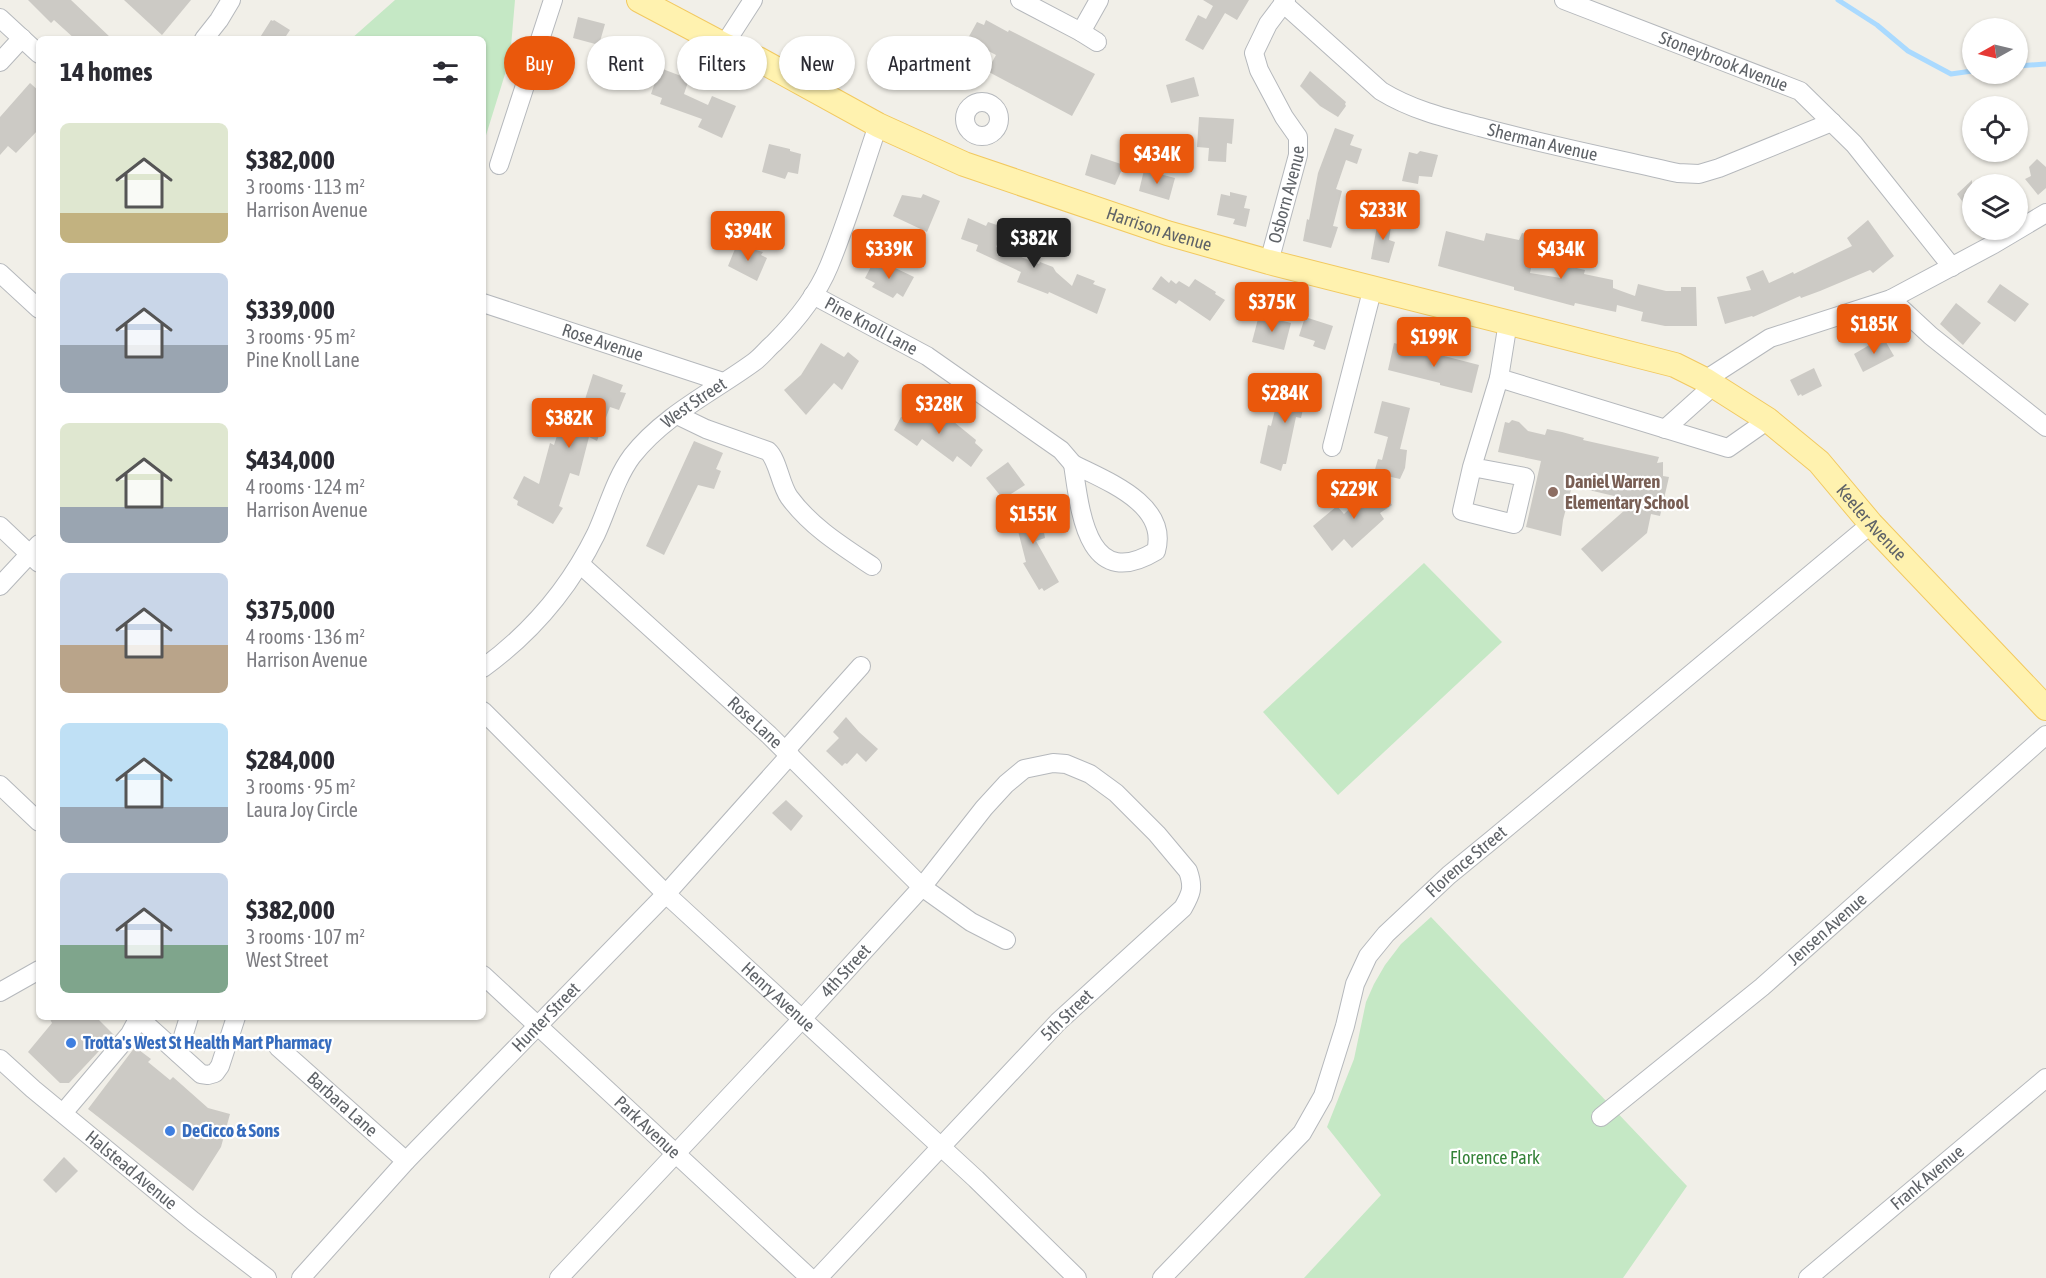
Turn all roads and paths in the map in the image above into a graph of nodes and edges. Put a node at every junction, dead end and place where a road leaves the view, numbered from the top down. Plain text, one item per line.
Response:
1 (231, 0) edge
2 (553, 0) edge
3 (639, 0) edge
4 (753, 0) edge
5 (1020, 0) edge
6 (1099, 0) edge
7 (1564, 0) edge
8 (1285, 2) edge
9 (0, 18) edge
10 (1081, 32) junction
11 (206, 36) edge
12 (707, 36) edge
13 (730, 36) edge
14 (22, 38) junction
15 (1097, 42) dead end
16 (36, 51) edge
17 (0, 62) edge
18 (767, 64) edge
19 (1832, 122) junction
20 (878, 125) junction
21 (974, 134) dead end
22 (960, 162) junction
23 (499, 165) dead end
24 (2046, 213) edge
25 (1269, 262) junction
26 (1952, 267) junction
27 (0, 273) edge
28 (1372, 287) junction
29 (813, 295) junction
30 (1891, 300) junction
31 (486, 304) edge
32 (36, 306) edge
33 (1508, 322) junction
34 (1675, 365) joint
35 (1499, 378) junction
36 (723, 382) junction
37 (1709, 383) junction
38 (677, 415) junction
39 (1768, 420) junction
40 (2046, 427) edge
41 (1665, 429) junction
42 (1332, 447) dead end
43 (1073, 464) junction
44 (1472, 467) dead end
45 (1871, 524) junction
46 (0, 526) edge
47 (36, 553) edge
48 (580, 564) junction
49 (872, 566) dead end
50 (0, 586) edge
51 (486, 665) edge
52 (861, 666) dead end
53 (2046, 708) edge
54 (486, 714) edge
55 (2046, 735) edge
56 (788, 753) junction
57 (1066, 764) joint
58 (0, 785) edge
59 (36, 819) edge
60 (922, 887) junction
61 (666, 894) junction
62 (1006, 940) dead end
63 (36, 972) edge
64 (486, 978) edge
65 (0, 992) edge
66 (802, 1019) junction
67 (137, 1020) edge
68 (142, 1020) edge
69 (188, 1020) edge
70 (235, 1020) edge
71 (538, 1027) junction
72 (278, 1047) dead end
73 (178, 1053) junction
74 (0, 1059) edge
75 (2046, 1078) edge
76 (63, 1113) junction
77 (1601, 1117) dead end
78 (942, 1147) junction
79 (676, 1155) junction
80 (406, 1161) junction
81 (267, 1278) edge
82 (301, 1278) edge
83 (559, 1278) edge
84 (810, 1278) edge
85 (818, 1278) edge
86 (1077, 1278) edge
87 (1162, 1278) edge
88 (1808, 1278) edge

1 - 11 street
2 - 23 street
3 - 12 main road, Harrison Avenue
4 - 13 street
5 - 10 street
6 - 10 street
7 - 19 street, Stoneybrook Avenue
8 - 19 street, Sherman Avenue
8 - 25 street, Osborn Avenue
9 - 14 street
10 - 15 street
14 - 16 street
14 - 17 street
18 - 20 main road, Harrison Avenue
19 - 26 street, Stoneybrook Avenue
20 - 22 main road, Harrison Avenue
20 - 29 street, West Street
21 - 22 street
22 - 25 main road, Harrison Avenue
24 - 26 street
25 - 28 main road, Harrison Avenue
26 - 30 street
27 - 32 street
28 - 33 main road, Harrison Avenue
28 - 42 street
29 - 36 street, West Street
29 - 43 street, Pine Knoll Lane
30 - 37 street
30 - 40 street
31 - 36 street, Rose Avenue
33 - 34 main road, Harrison Avenue
33 - 35 street
34 - 37 main road, Keeler Avenue
35 - 41 street
35 - 44 street
36 - 38 street, West Street
37 - 39 main road, Keeler Avenue
37 - 41 street
38 - 48 street, West Street
38 - 49 street
39 - 41 street
39 - 45 main road, Keeler Avenue
43 - 43 street, Pine Knoll Lane
45 - 53 main road, Keeler Avenue
45 - 87 street, Florence Street
46 - 47 street
47 - 50 street
48 - 51 street, West Street
48 - 56 street, Rose Lane
52 - 56 street, Hunter Street
54 - 61 street, Henry Avenue
55 - 77 street, Jensen Avenue
56 - 60 street, Rose Lane
56 - 61 street, Hunter Street
57 - 60 street, 4th Street
57 - 78 street, 5th Street
58 - 59 street
60 - 62 street, Rose Lane
60 - 66 street, 4th Street
61 - 66 street, Henry Avenue
61 - 71 street, Hunter Street
63 - 65 street
64 - 71 street, Park Avenue
66 - 78 street, Henry Avenue
66 - 79 street, 4th Street
67 - 76 street
68 - 73 street
69 - 73 street
70 - 73 street
71 - 79 street, Park Avenue
71 - 80 street, Hunter Street
72 - 80 street, Barbara Lane
74 - 76 street, Halstead Avenue
75 - 88 street, Frank Avenue
76 - 81 street, Halstead Avenue
78 - 85 street, 5th Street
78 - 86 street, Henry Avenue
79 - 83 street, 4th Street
79 - 84 street, Park Avenue
80 - 82 street, Hunter Street

